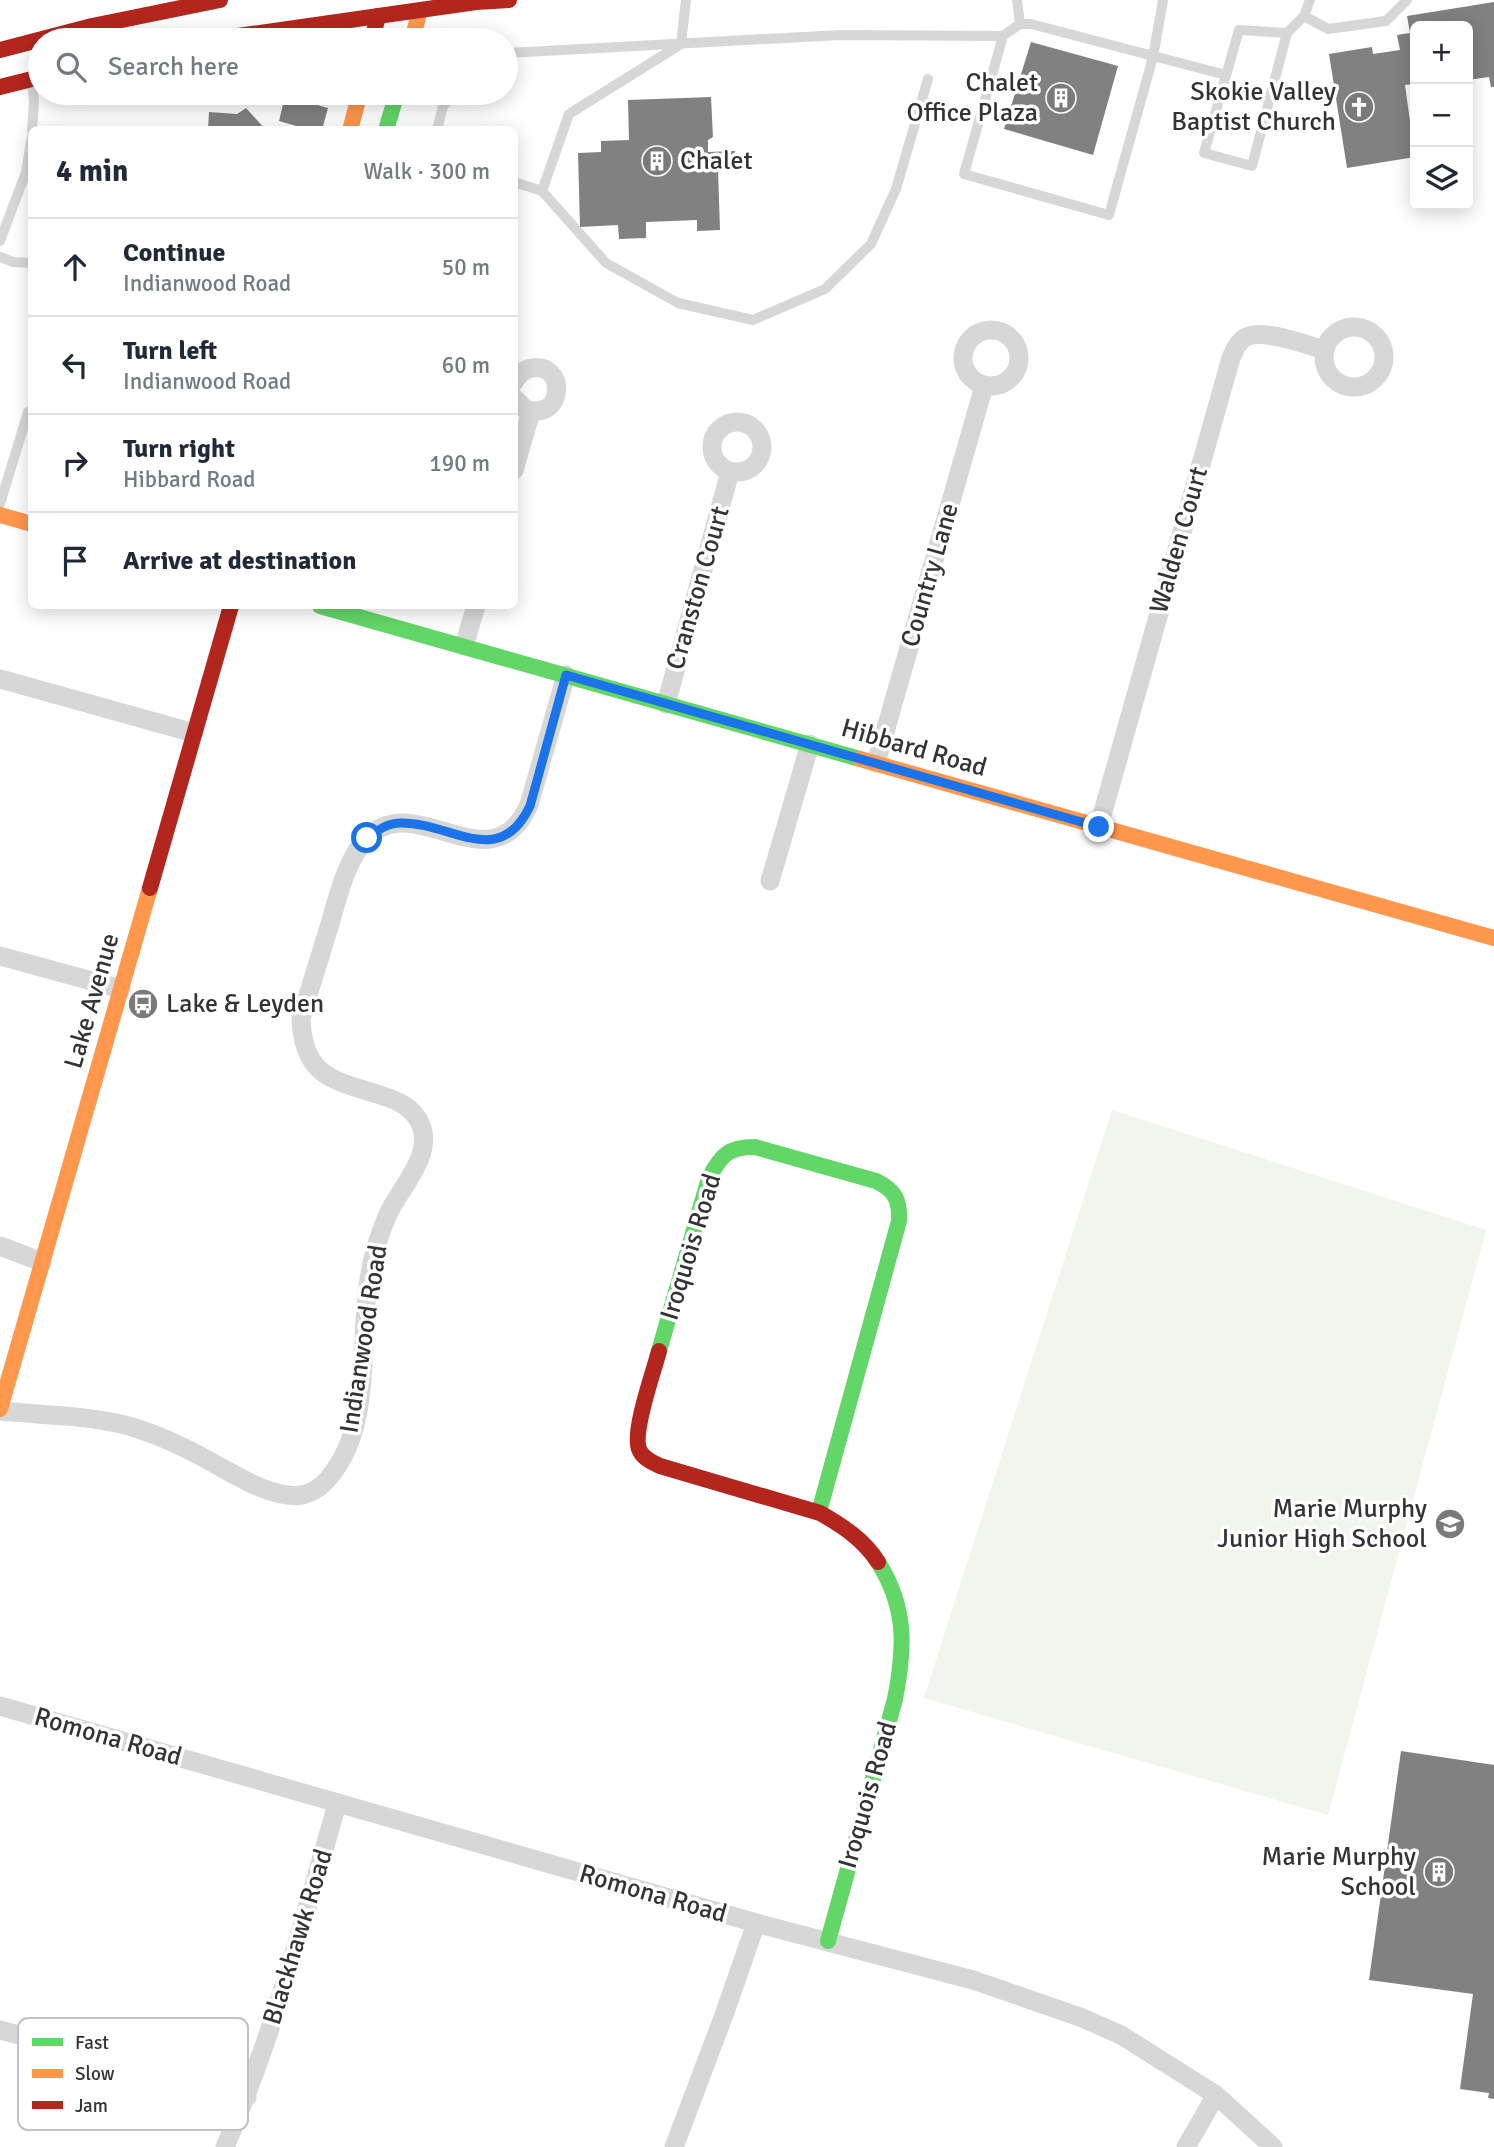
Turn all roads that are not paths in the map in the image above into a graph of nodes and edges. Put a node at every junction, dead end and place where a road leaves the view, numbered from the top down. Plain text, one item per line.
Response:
1 (220, 0) edge
2 (509, 0) edge
3 (686, 0) edge
4 (1017, 0) edge
5 (1163, 0) edge
6 (1310, 0) edge
7 (1407, 0) edge
8 (422, 5) edge
9 (380, 8) edge
10 (1304, 16) junction
11 (1020, 24) junction
12 (84, 28) edge
13 (274, 28) edge
14 (375, 28) edge
15 (415, 28) edge
16 (1287, 33) junction
17 (1003, 36) junction
18 (28, 43) edge
19 (681, 44) junction
20 (0, 50) edge
21 (518, 52) edge
22 (1153, 57) junction
23 (1226, 75) junction
24 (928, 79) dead end
25 (28, 80) edge
26 (0, 87) edge
27 (34, 105) edge
28 (357, 105) edge
29 (393, 105) edge
30 (444, 105) edge
31 (32, 126) edge
32 (351, 126) edge
33 (387, 126) edge
34 (438, 126) edge
35 (28, 160) edge
36 (518, 183) edge
37 (542, 191) junction
38 (0, 241) edge
39 (0, 257) edge
40 (28, 262) edge
41 (1325, 350) dead end
42 (518, 376) edge
43 (984, 386) dead end
44 (518, 404) edge
45 (28, 412) edge
46 (531, 412) junction
47 (518, 456) edge
48 (730, 472) dead end
49 (0, 504) edge
50 (0, 515) edge
51 (28, 523) edge
52 (230, 609) edge
53 (331, 609) edge
54 (475, 609) edge
55 (464, 646) junction
56 (566, 675) junction
57 (0, 679) edge
58 (666, 704) junction
59 (194, 733) junction
60 (810, 744) junction
61 (876, 763) junction
62 (1099, 827) junction
63 (770, 881) dead end
64 (1494, 938) edge
65 (0, 956) edge
66 (121, 989) junction
67 (0, 1246) edge
68 (42, 1262) junction
69 (0, 1410) edge
70 (818, 1512) junction
71 (0, 1706) edge
72 (337, 1804) junction
73 (756, 1923) junction
74 (828, 1941) junction
75 (0, 2030) edge
76 (18, 2035) edge
77 (248, 2094) edge
78 (1216, 2095) junction
79 (232, 2130) edge
80 (225, 2147) edge
81 (674, 2147) edge
82 (1186, 2147) edge
83 (1273, 2147) edge

1 - 12 street
2 - 8 street
3 - 19 lane
4 - 11 lane
5 - 22 lane
6 - 10 lane
7 - 10 lane
8 - 9 street
8 - 15 street
9 - 13 street
9 - 14 street
10 - 16 lane
11 - 17 lane
11 - 22 lane
16 - 23 lane
16 - 23 lane
17 - 19 lane
17 - 22 lane
18 - 20 street
19 - 21 lane
19 - 37 lane
22 - 23 lane
24 - 37 lane
25 - 26 street
27 - 31 lane
28 - 32 street
29 - 33 street
30 - 34 lane
35 - 38 lane
36 - 37 lane
39 - 40 lane
41 - 62 street, Walden Court
42 - 46 street
43 - 61 street, Country Lane
44 - 46 street
45 - 49 lane
46 - 47 street
48 - 58 street, Cranston Court
50 - 51 street
52 - 59 street, Lake Avenue
53 - 55 street, Hibbard Road
54 - 55 street
55 - 56 street, Hibbard Road
56 - 58 street, Hibbard Road
56 - 69 street, Indianwood Road
57 - 59 street
58 - 60 street, Hibbard Road
59 - 66 street, Lake Avenue
60 - 61 street, Hibbard Road
60 - 63 street
61 - 62 street, Hibbard Road
62 - 64 street, Hibbard Road
65 - 66 street
66 - 68 street, Lake Avenue
67 - 68 street
68 - 69 street, Lake Avenue
70 - 70 street, Iroquois Road
70 - 74 street, Iroquois Road
71 - 72 street, Romona Road
72 - 73 street, Romona Road
72 - 77 street, Blackhawk Road
73 - 74 street, Romona Road
73 - 81 street
74 - 78 street, Romona Road
75 - 76 street
78 - 82 street
78 - 83 street, Romona Road
79 - 80 street, Blackhawk Road

